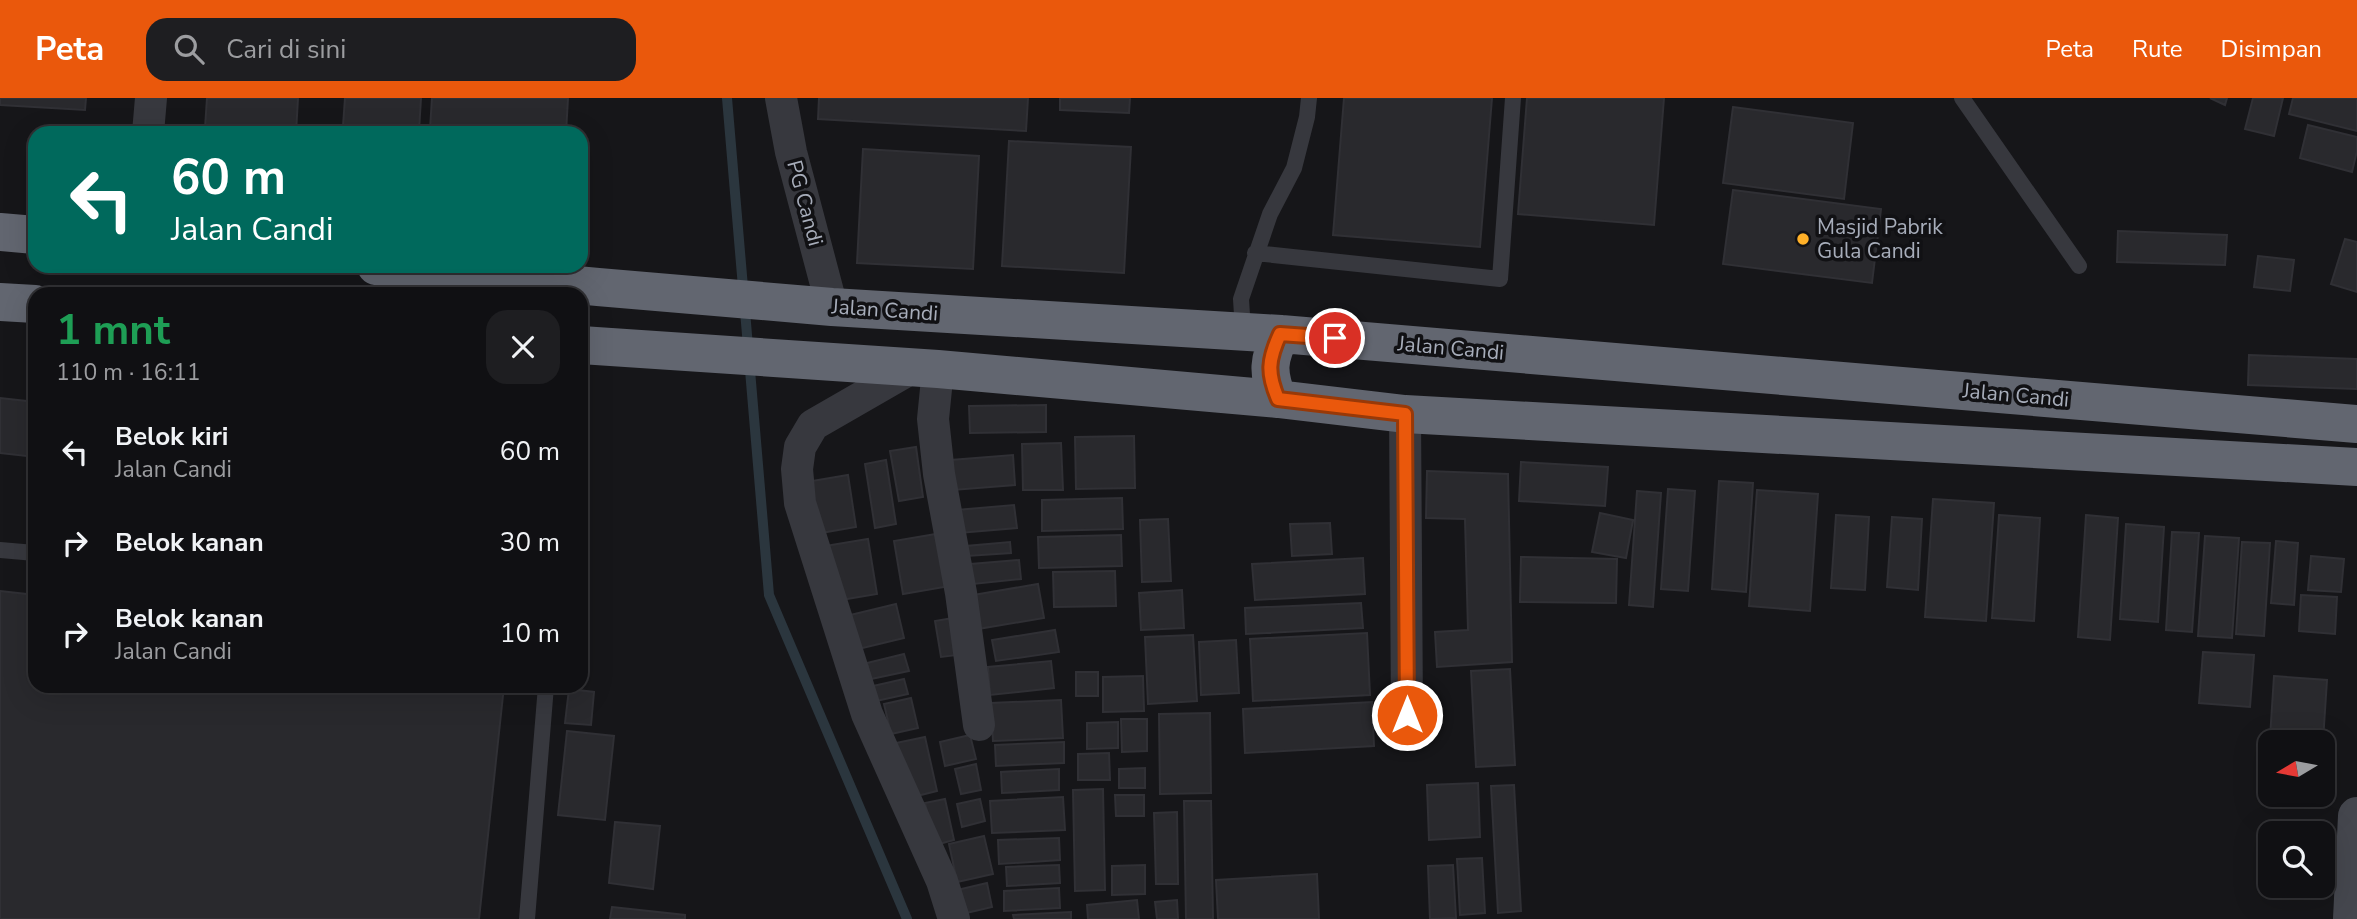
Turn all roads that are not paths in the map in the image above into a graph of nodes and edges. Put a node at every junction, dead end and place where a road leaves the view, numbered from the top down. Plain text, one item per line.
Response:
1 (150, 98) edge
2 (781, 98) edge
3 (1309, 98) edge
4 (1513, 98) edge
5 (1962, 98) edge
6 (148, 126) edge
7 (0, 232) edge
8 (28, 234) edge
9 (1255, 253) junction
10 (2079, 266) dead end
11 (450, 273) edge
12 (0, 302) edge
13 (28, 304) edge
14 (832, 307) junction
15 (1191, 328) junction
16 (1262, 332) junction
17 (588, 345) edge
18 (925, 368) junction
19 (1185, 391) junction
20 (1278, 399) junction
21 (1405, 414) junction
22 (2357, 424) edge
23 (2357, 467) edge
24 (0, 550) edge
25 (28, 552) edge
26 (545, 693) edge
27 (1407, 715) dead end
28 (979, 725) dead end
29 (2357, 816) edge
30 (2356, 867) edge
31 (527, 919) edge
32 (954, 919) edge
33 (2352, 919) edge

1 - 6 street
2 - 14 street, PG Candi
3 - 9 lane
4 - 9 lane
5 - 10 lane
7 - 8 highway
9 - 16 lane
11 - 14 highway, Jalan Candi
12 - 13 highway
14 - 15 highway, Jalan Candi
15 - 16 highway, Jalan Candi
15 - 19 highway
16 - 20 highway
16 - 22 highway, Jalan Candi
17 - 18 highway
18 - 19 highway
18 - 28 street
18 - 32 street
19 - 20 highway
20 - 21 highway
21 - 23 highway
21 - 27 street
24 - 25 lane
26 - 31 lane
29 - 30 street
30 - 33 street

